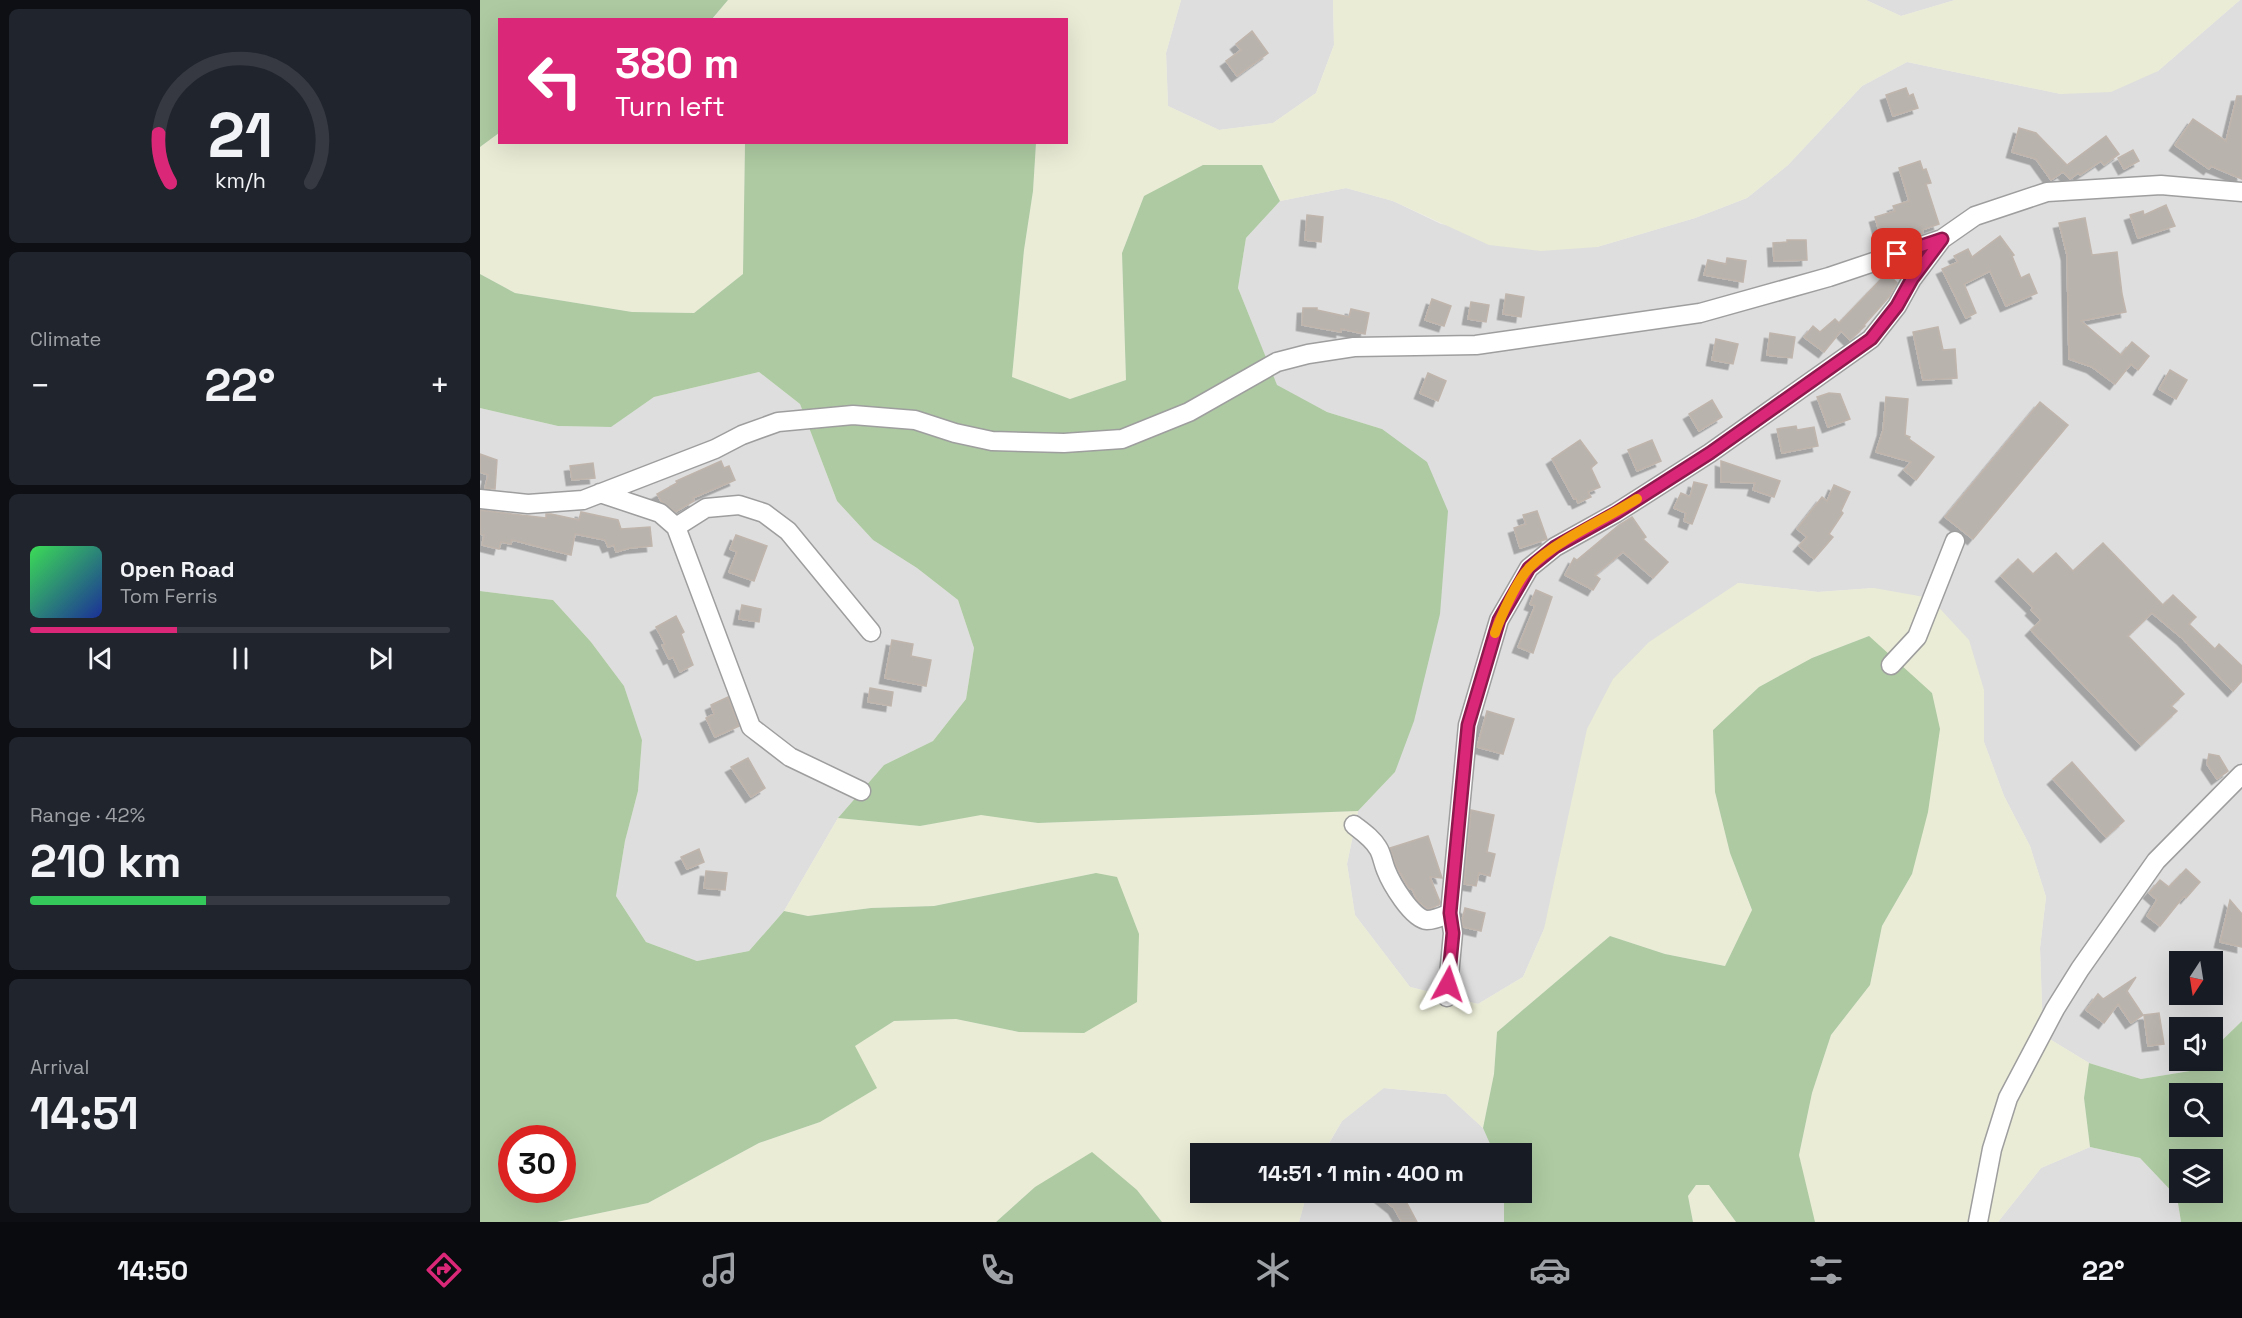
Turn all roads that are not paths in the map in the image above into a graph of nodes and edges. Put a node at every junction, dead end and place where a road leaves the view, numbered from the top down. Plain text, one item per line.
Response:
1 (2242, 192) edge
2 (1942, 239) junction
3 (600, 493) junction
4 (480, 499) edge
5 (676, 526) junction
6 (1955, 541) dead end
7 (871, 632) dead end
8 (1891, 665) dead end
9 (2242, 774) edge
10 (861, 791) dead end
11 (1354, 825) dead end
12 (1450, 913) junction
13 (1447, 997) dead end
14 (1978, 1222) edge

1 - 2 street
2 - 3 street
2 - 12 street
3 - 4 street
3 - 5 street
5 - 7 street
5 - 10 street
6 - 8 street
9 - 14 street
11 - 12 street
12 - 13 street

